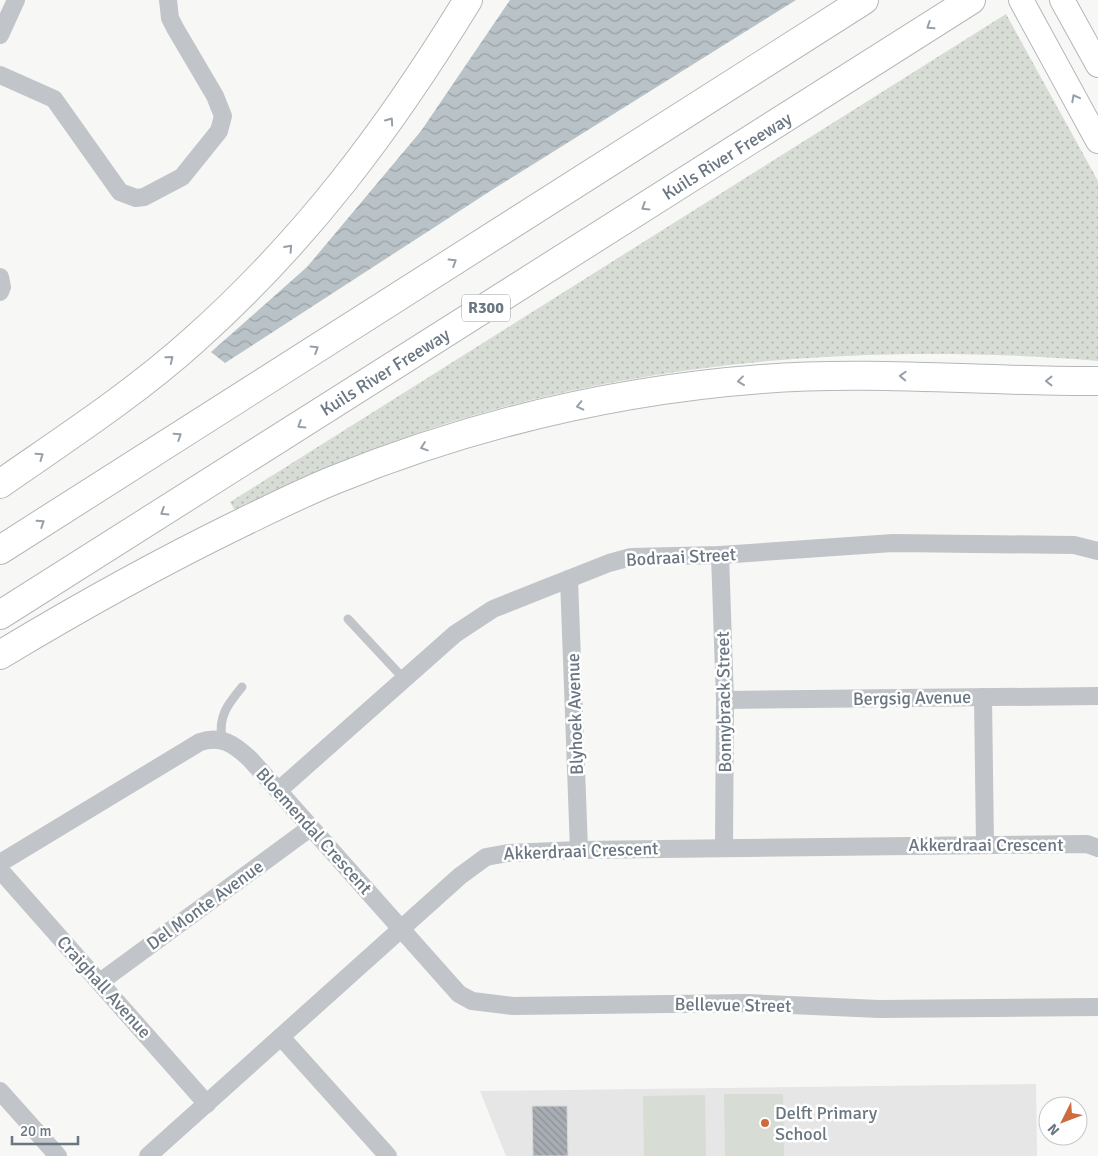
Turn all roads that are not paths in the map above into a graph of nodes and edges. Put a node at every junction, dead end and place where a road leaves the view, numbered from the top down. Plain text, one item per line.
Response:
1 (16, 0) edge
2 (168, 0) edge
3 (468, 0) edge
4 (864, 0) edge
5 (972, 0) edge
6 (1021, 0) edge
7 (1062, 0) edge
8 (0, 34) edge
9 (1098, 65) edge
10 (0, 75) edge
11 (1098, 141) edge
12 (0, 276) edge
13 (0, 292) edge
14 (1098, 381) edge
15 (0, 484) edge
16 (0, 550) edge
17 (1098, 551) edge
18 (720, 555) junction
19 (569, 579) junction
20 (0, 615) edge
21 (348, 619) dead end
22 (0, 655) edge
23 (404, 679) junction
24 (242, 687) dead end
25 (1098, 696) edge
26 (983, 697) junction
27 (725, 700) junction
28 (222, 739) junction
29 (279, 790) junction
30 (310, 828) junction
31 (985, 844) junction
32 (724, 848) junction
33 (1098, 848) edge
34 (579, 850) junction
35 (0, 863) edge
36 (0, 870) edge
37 (401, 928) junction
38 (100, 982) junction
39 (1098, 1007) edge
40 (281, 1037) junction
41 (0, 1090) edge
42 (207, 1104) junction
43 (158, 1153) edge
44 (58, 1156) edge
45 (388, 1156) edge

1 - 8 street
2 - 10 street
15 -> 3 highway
16 -> 4 highway
5 -> 20 highway, Kuils River Freeway / R300
11 -> 6 main road
7 - 9 main road
12 - 13 street
14 -> 22 highway
17 - 18 street, Bodraai Street
18 - 19 street, Bodraai Street
18 - 27 street, Bonnybrack Street
19 - 23 street, Bodraai Street
19 - 34 street, Blyhoek Avenue
21 - 23 lane
23 - 29 street, Bodraai Street
24 - 28 lane
25 - 26 street, Bergsig Avenue
26 - 27 street, Bergsig Avenue
26 - 31 street
27 - 32 street, Bonnybrack Street
28 - 29 street, Bloemendal Crescent
28 - 35 street
29 - 30 street, Bloemendal Crescent
30 - 37 street, Bloemendal Crescent
30 - 38 street, Del Monte Avenue
31 - 32 street, Akkerdraai Crescent
31 - 33 street, Akkerdraai Crescent
32 - 34 street, Akkerdraai Crescent
34 - 37 street, Akkerdraai Crescent
36 - 38 street, Craighall Avenue
37 - 39 street, Bellevue Street
37 - 40 street, Akkerdraai Crescent
38 - 42 street, Craighall Avenue
40 - 42 street, Akkerdraai Crescent
40 - 45 street
41 - 44 street
42 - 43 street, Akkerdraai Crescent

